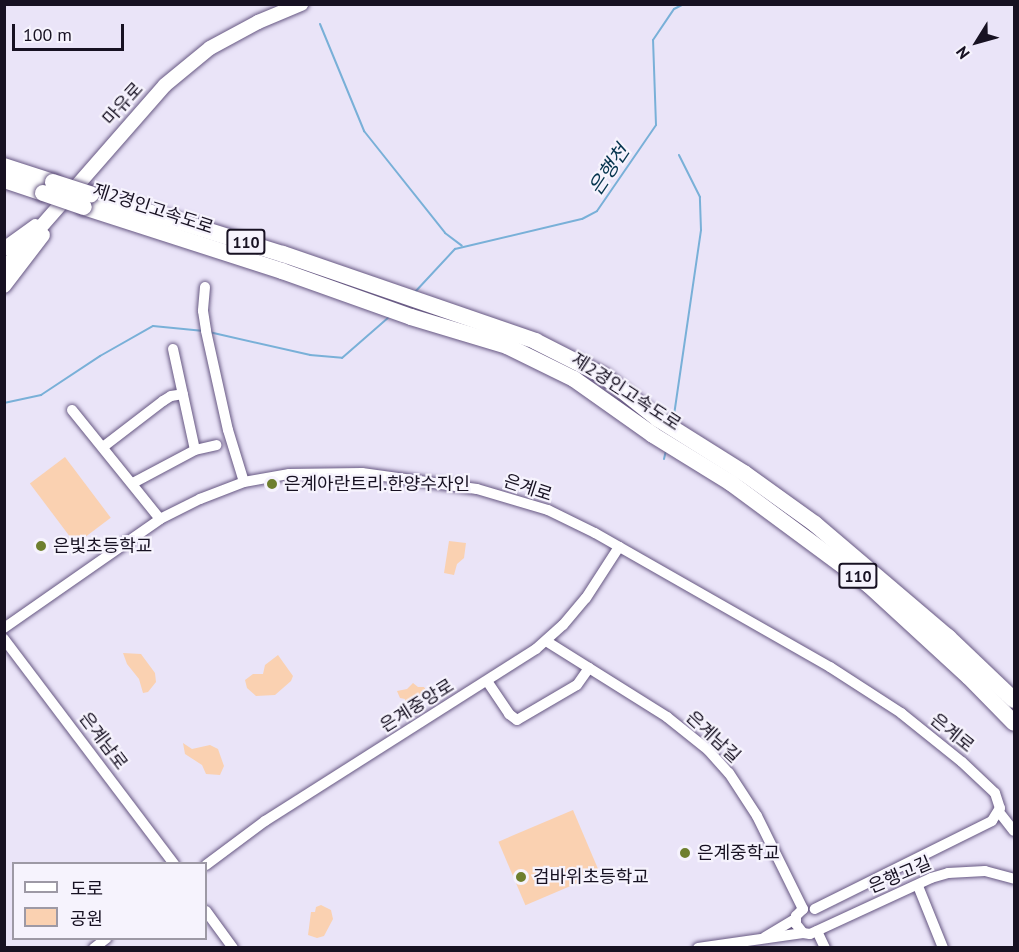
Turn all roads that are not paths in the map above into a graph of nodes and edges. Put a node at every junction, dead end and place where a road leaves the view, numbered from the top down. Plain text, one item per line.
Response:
1 (301, 4) edge
2 (4, 166) edge
3 (4, 180) edge
4 (48, 188) junction
5 (87, 200) junction
6 (50, 216) junction
7 (4, 249) edge
8 (4, 269) edge
9 (4, 286) edge
10 (205, 287) dead end
11 (173, 349) dead end
12 (183, 394) junction
13 (72, 410) dead end
14 (656, 427) junction
15 (683, 444) junction
16 (216, 445) dead end
17 (103, 447) junction
18 (195, 450) junction
19 (244, 482) junction
20 (133, 483) junction
21 (159, 519) junction
22 (619, 547) junction
23 (4, 628) edge
24 (4, 639) edge
25 (546, 641) junction
26 (589, 668) junction
27 (487, 681) junction
28 (1014, 700) edge
29 (1014, 723) edge
30 (999, 812) junction
31 (1014, 831) edge
32 (172, 862) edge
33 (207, 864) edge
34 (1014, 879) edge
35 (918, 886) junction
36 (809, 909) junction
37 (207, 912) edge
38 (795, 920) junction
39 (819, 929) junction
40 (803, 933) junction
41 (759, 940) junction
42 (233, 948) edge
43 (698, 948) edge
44 (825, 948) edge
45 (943, 948) edge

1 - 6 main road, 마유로
2 - 4 highway, 제2경인고속도로 / 110
3 - 4 highway, 제2경인고속도로 / 110
4 - 5 highway, 제2경인고속도로 / 110, bridge
5 - 14 highway, 제2경인고속도로 / 110
5 - 14 highway, 제2경인고속도로 / 110
6 - 7 main road
6 - 8 main road, 마유로
6 - 9 main road
10 - 19 street
11 - 12 street
12 - 17 street
12 - 18 street
13 - 17 street
14 - 15 highway, 제2경인고속도로 / 110
15 - 28 highway, 제2경인고속도로 / 110
15 - 29 highway, 제2경인고속도로 / 110
16 - 18 street
17 - 20 street
18 - 20 street
19 - 21 street, 은계로
19 - 22 street, 은계로
20 - 21 street
21 - 23 street, 은계로
22 - 25 street, 은계중앙로
22 - 30 street, 은계로
24 - 32 street, 은계남로
25 - 26 street, 은계남길
25 - 27 street, 은계중앙로
26 - 27 street
26 - 36 street, 은계남길
27 - 33 street, 은계중앙로
30 - 31 street
30 - 36 street
34 - 35 street, 은행고길
35 - 39 street, 은행고길
35 - 45 street
36 - 38 street, 은행고길
36 - 39 street, 은계남길
37 - 42 street
38 - 40 street
38 - 41 street, 은행고길
39 - 40 street, 은행고길
39 - 44 street, 은계남길
40 - 41 street, 은행고길
41 - 43 street, 은행고길

